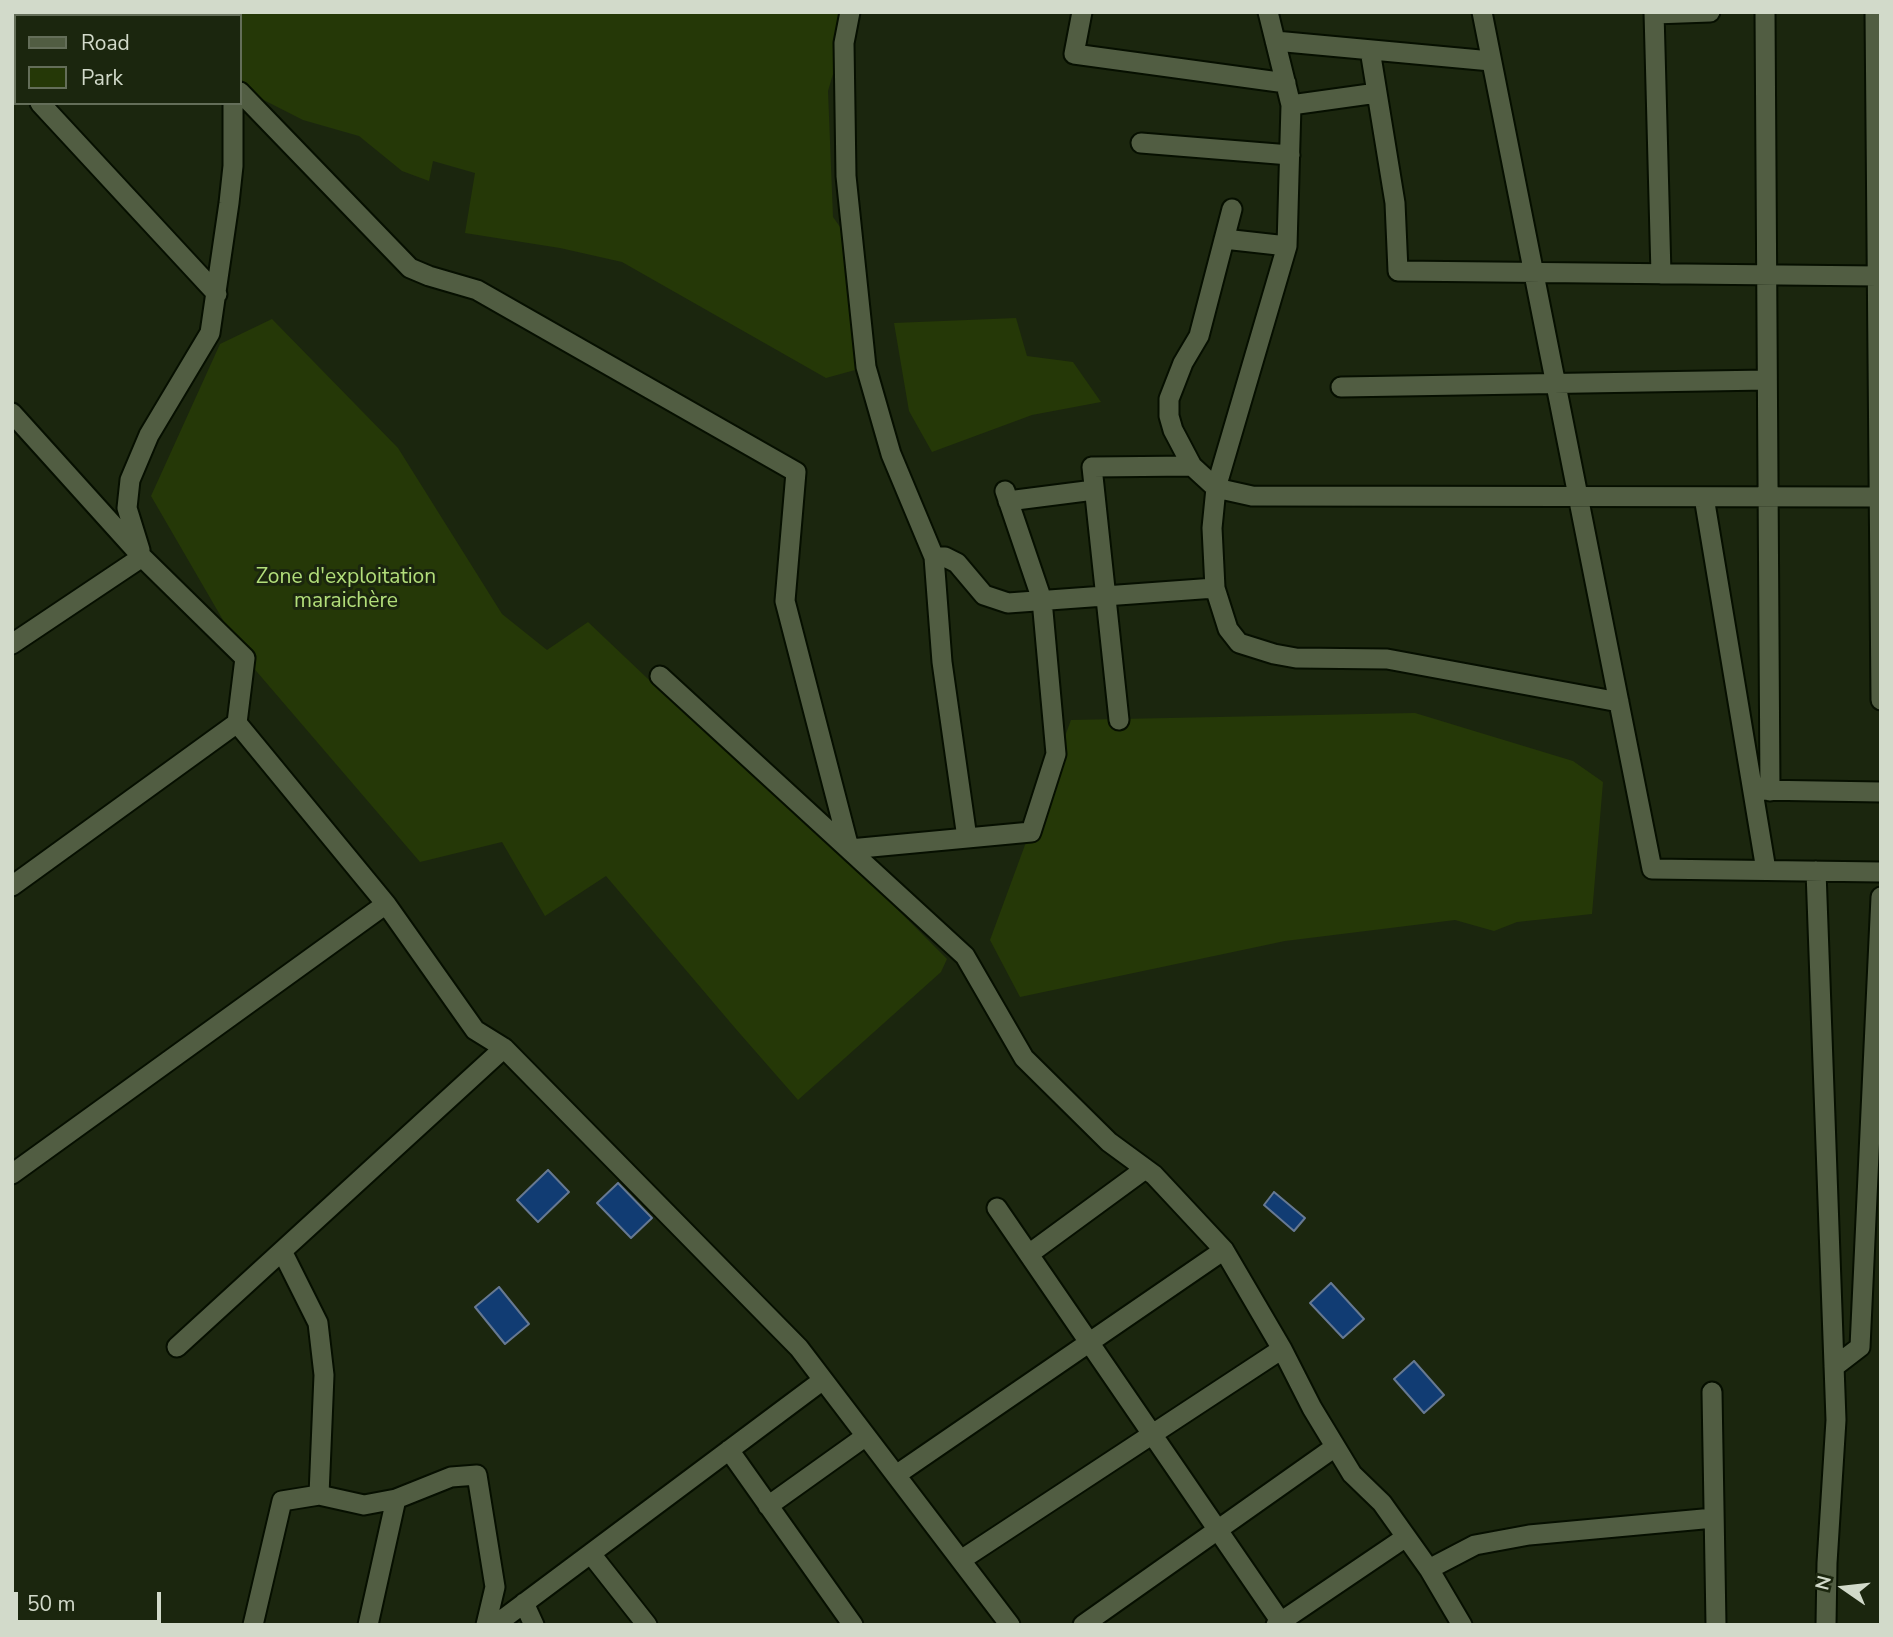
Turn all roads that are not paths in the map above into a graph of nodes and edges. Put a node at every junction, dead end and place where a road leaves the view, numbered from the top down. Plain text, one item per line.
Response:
1 (850, 12) edge
2 (1268, 12) edge
3 (1482, 12) edge
4 (1710, 12) edge
5 (1765, 12) edge
6 (1875, 12) edge
7 (1080, 13) edge
8 (1654, 13) edge
9 (1275, 41) junction
10 (1370, 50) junction
11 (1491, 61) junction
12 (1286, 83) junction
13 (1377, 93) junction
14 (242, 94) edge
15 (42, 105) edge
16 (233, 105) edge
17 (1291, 105) junction
18 (1141, 143) dead end
19 (1290, 155) junction
20 (1232, 209) dead end
21 (1224, 239) junction
22 (1287, 246) junction
23 (1534, 273) junction
24 (1661, 274) junction
25 (1767, 275) junction
26 (1877, 275) junction
27 (217, 294) junction
28 (1879, 333) edge
29 (1767, 380) junction
30 (1555, 384) junction
31 (1340, 387) dead end
32 (12, 413) edge
33 (1192, 466) junction
34 (1216, 488) junction
35 (1094, 491) junction
36 (1578, 496) junction
37 (1704, 497) junction
38 (1768, 497) junction
39 (1879, 497) junction
40 (1880, 533) edge
41 (142, 557) junction
42 (934, 557) junction
43 (1215, 588) junction
44 (1106, 596) junction
45 (1042, 600) junction
46 (12, 644) edge
47 (660, 676) dead end
48 (1881, 700) edge
49 (1619, 702) junction
50 (1119, 720) dead end
51 (237, 723) junction
52 (1761, 790) junction
53 (1881, 792) edge
54 (967, 838) junction
55 (850, 849) junction
56 (1766, 870) junction
57 (1816, 871) junction
58 (1881, 872) edge
59 (12, 886) edge
60 (1881, 897) edge
61 (386, 904) junction
62 (504, 1048) junction
63 (1145, 1169) junction
64 (12, 1174) edge
65 (997, 1208) dead end
66 (1224, 1250) junction
67 (282, 1251) junction
68 (1029, 1254) junction
69 (1089, 1343) junction
70 (177, 1347) dead end
71 (1282, 1349) junction
72 (1834, 1367) junction
73 (823, 1380) junction
74 (1712, 1392) dead end
75 (1152, 1435) junction
76 (866, 1436) junction
77 (1335, 1447) junction
78 (729, 1450) junction
79 (896, 1475) junction
80 (319, 1495) junction
81 (396, 1499) junction
82 (768, 1506) junction
83 (1714, 1518) junction
84 (1217, 1530) junction
85 (1406, 1537) junction
86 (591, 1554) junction
87 (961, 1560) junction
88 (1429, 1569) junction
89 (524, 1603) junction
90 (1280, 1624) edge
91 (253, 1625) edge
92 (368, 1625) edge
93 (486, 1625) edge
94 (495, 1625) edge
95 (534, 1625) edge
96 (647, 1625) edge
97 (853, 1625) edge
98 (1010, 1625) edge
99 (1083, 1625) edge
100 (1462, 1625) edge
101 (1716, 1625) edge
102 (1826, 1625) edge

1 - 42 street
2 - 9 street
3 - 11 street
4 - 8 street
5 - 25 street
6 - 26 street
7 - 12 street
8 - 24 street
9 - 10 street
9 - 12 street
10 - 11 street
10 - 13 street
11 - 23 street
12 - 17 street
13 - 17 street
13 - 23 street
14 - 55 street
15 - 27 street
16 - 27 street
17 - 19 street
18 - 19 street
19 - 22 street
20 - 21 street
21 - 22 street
21 - 33 street
22 - 34 street
23 - 24 street
23 - 30 street
24 - 25 street
25 - 26 street
25 - 29 street
26 - 28 street
27 - 41 street
28 - 39 street
29 - 30 street
29 - 38 street
30 - 31 street
30 - 36 street
32 - 41 street
33 - 34 street
33 - 35 street
34 - 36 street
34 - 43 street
35 - 44 street
35 - 45 street
36 - 37 street
36 - 49 street
37 - 38 street
37 - 52 street
38 - 39 street
38 - 52 street
39 - 40 street
40 - 48 street
41 - 46 street
41 - 51 street
42 - 45 street
42 - 54 street
43 - 44 street
43 - 49 street
44 - 45 street
44 - 50 street
45 - 54 street
47 - 55 street
49 - 56 street
51 - 59 street
51 - 61 street
52 - 53 street
52 - 56 street
54 - 55 street
55 - 63 street
56 - 57 street
57 - 58 street
57 - 72 street
60 - 72 street
61 - 62 street
61 - 64 street
62 - 67 street
62 - 73 street
63 - 66 street
63 - 68 street
65 - 68 street
66 - 69 street
66 - 71 street
67 - 70 street
67 - 80 street
68 - 69 street
69 - 75 street
69 - 79 street
71 - 75 street
71 - 77 street
72 - 102 street
73 - 76 street
73 - 78 street
74 - 83 street
75 - 84 street
75 - 87 street
76 - 79 street
76 - 82 street
77 - 84 street
77 - 85 street
78 - 82 street
78 - 86 street
79 - 87 street
80 - 81 street
80 - 91 street
81 - 92 street
81 - 93 street
82 - 97 street
83 - 88 street
83 - 101 street
84 - 90 street
84 - 99 street
85 - 88 street
85 - 90 street
86 - 89 street
86 - 96 street
87 - 98 street
88 - 100 street
89 - 94 street
89 - 95 street

